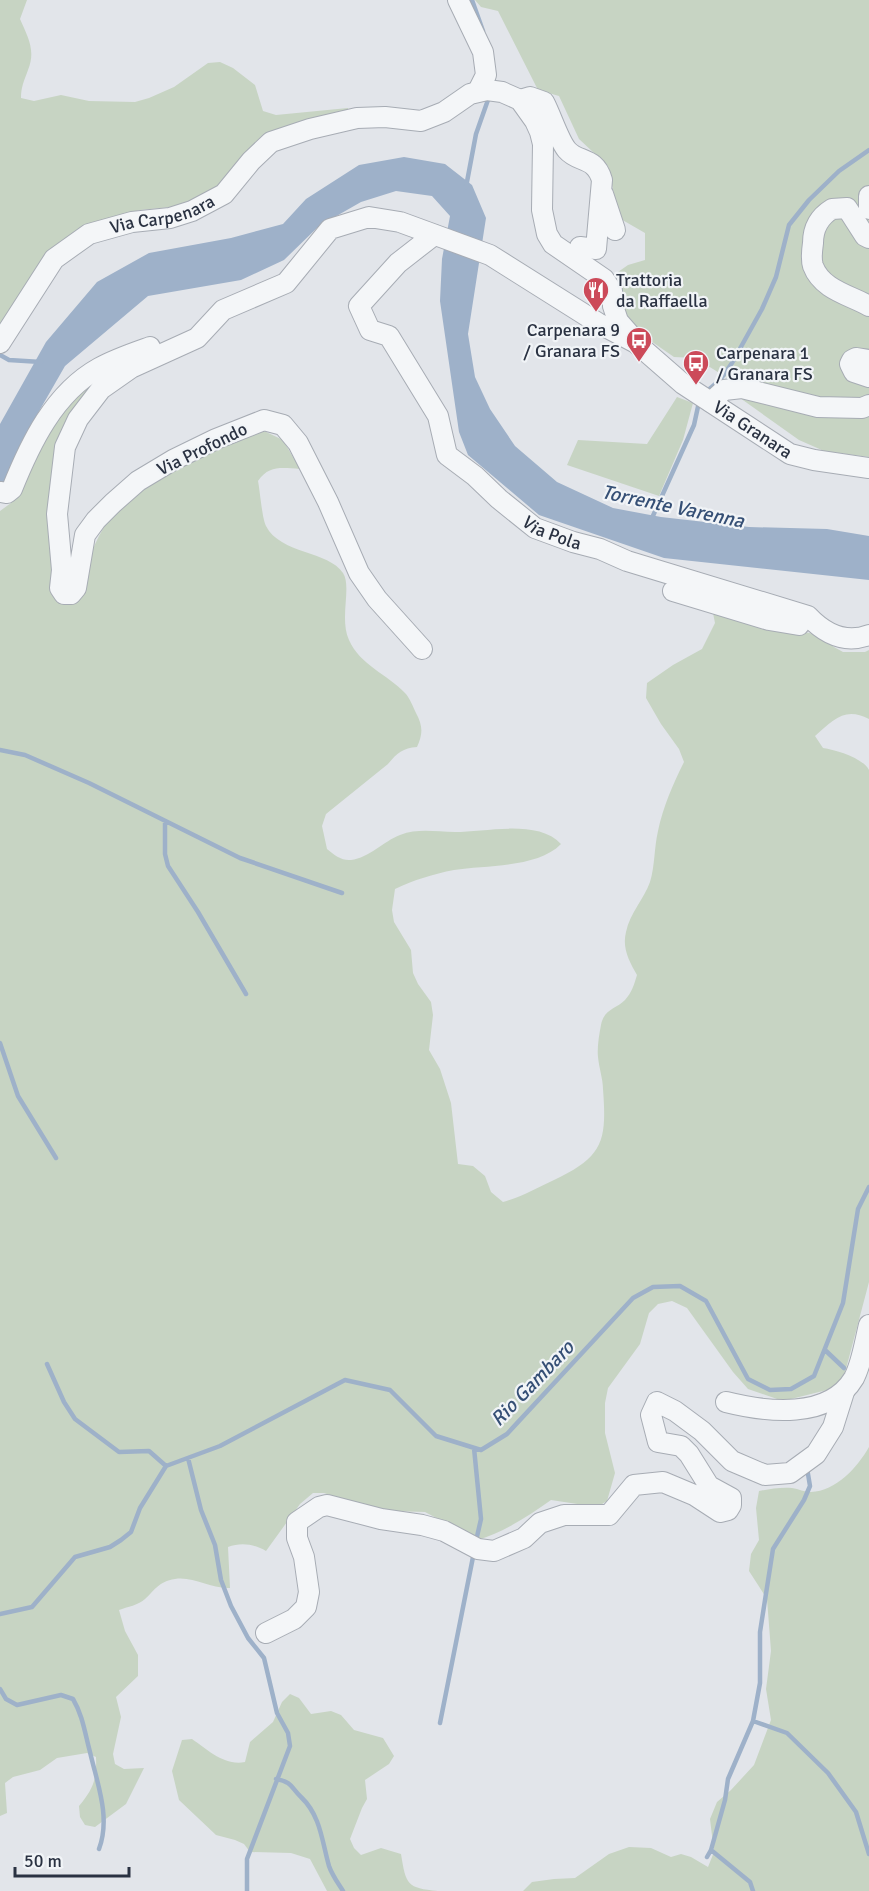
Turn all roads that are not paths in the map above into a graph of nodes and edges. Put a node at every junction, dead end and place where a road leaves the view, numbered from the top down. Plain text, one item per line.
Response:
1 (458, 0) edge
2 (497, 93) junction
3 (601, 189) junction
4 (869, 196) edge
5 (869, 209) edge
6 (615, 230) dead end
7 (434, 235) junction
8 (869, 238) edge
9 (580, 247) dead end
10 (310, 252) joint
11 (869, 306) edge
12 (216, 318) junction
13 (0, 343) edge
14 (636, 343) junction
15 (869, 360) edge
16 (869, 377) edge
17 (711, 402) junction
18 (869, 405) edge
19 (869, 468) edge
20 (4, 492) edge
21 (673, 591) dead end
22 (820, 629) junction
23 (869, 635) edge
24 (422, 649) dead end
25 (869, 1325) edge
26 (844, 1392) junction
27 (726, 1402) dead end
28 (266, 1633) dead end

1 - 2 street
2 - 3 street
2 - 13 street, Via Carpenara
2 - 14 street
3 - 6 street
3 - 9 street
4 - 5 street
7 - 10 street, Via Granara
7 - 14 street, Via Granara
7 - 22 street, Via Pola
8 - 11 street
10 - 12 street, Via Profondo
12 - 20 street, Via Profondo
12 - 24 street, Via Profondo
14 - 17 street, Via Granara
15 - 16 street
17 - 18 street
17 - 19 street, Via Granara
21 - 22 street, Via Pola
22 - 23 street, Via Pola
25 - 26 street
26 - 27 street
26 - 28 street

